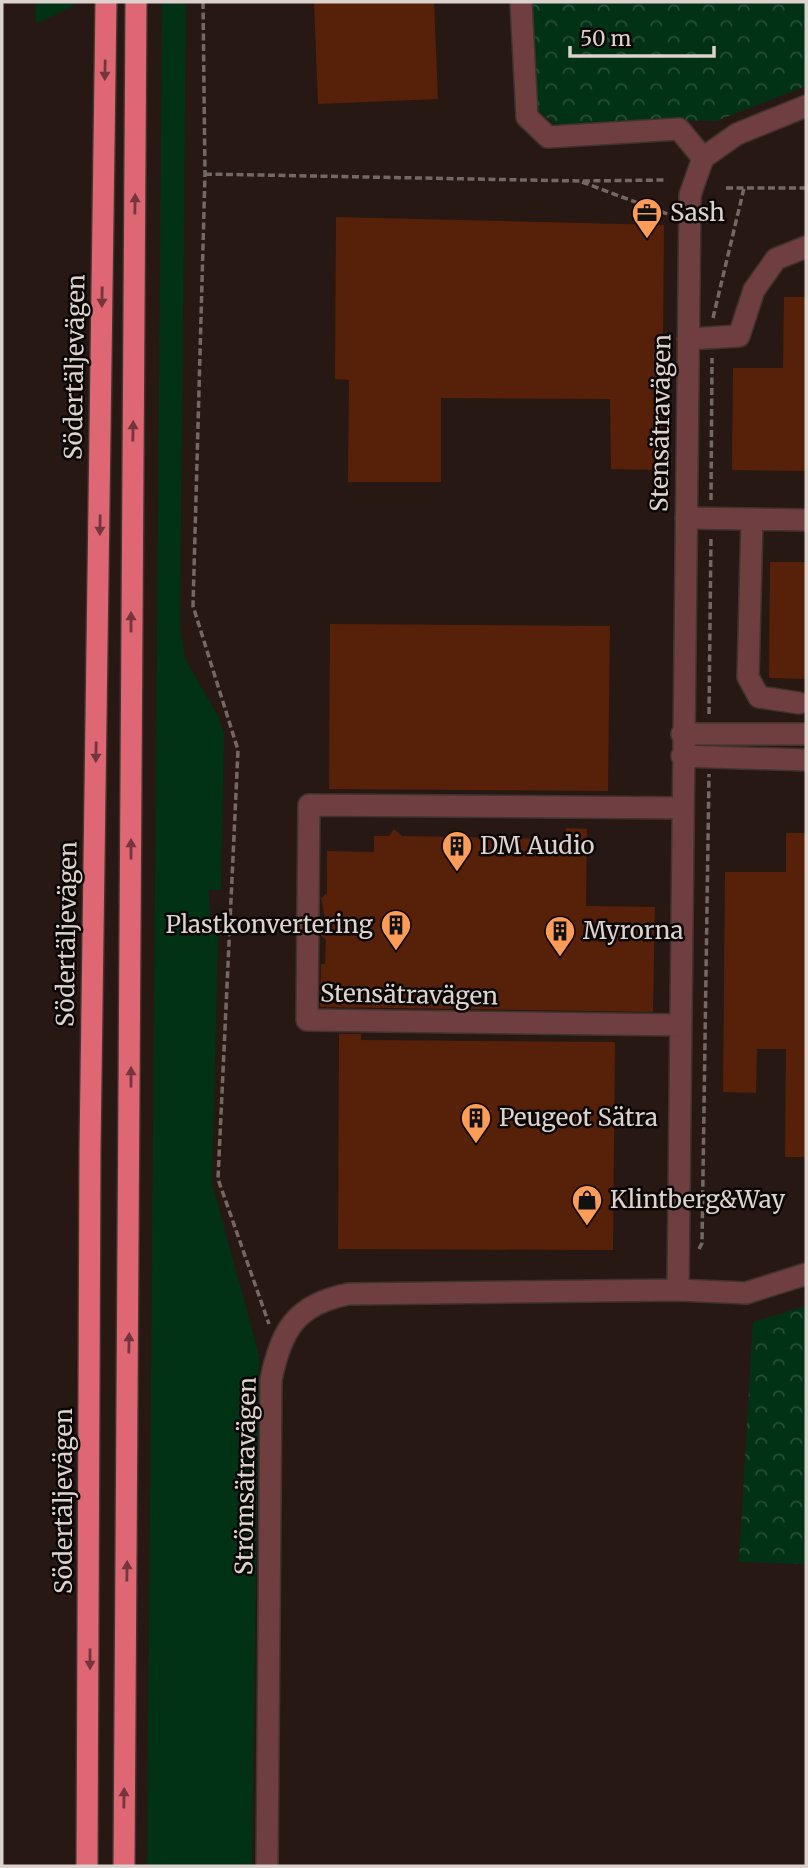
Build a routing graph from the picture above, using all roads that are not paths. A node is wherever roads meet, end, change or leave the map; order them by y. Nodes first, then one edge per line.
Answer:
1 (106, 2) edge
2 (136, 2) edge
3 (521, 2) edge
4 (806, 106) edge
5 (704, 158) junction
6 (806, 247) edge
7 (688, 338) junction
8 (686, 518) junction
9 (752, 519) junction
10 (806, 520) edge
11 (799, 703) dead end
12 (682, 734) junction
13 (806, 734) edge
14 (682, 757) junction
15 (806, 760) edge
16 (682, 807) junction
17 (680, 1025) junction
18 (806, 1274) edge
19 (678, 1290) junction
20 (88, 1866) edge
21 (124, 1866) edge
22 (267, 1866) edge

1 -> 20 highway, Södertäljevägen
21 -> 2 highway
3 - 5 street
4 - 5 street
5 - 7 street, Stensätravägen
6 - 7 street
7 - 8 street, Stensätravägen
8 - 9 street
8 - 12 street, Stensätravägen
9 - 10 street
9 - 11 street
12 - 13 street
12 - 14 street, Stensätravägen
14 - 15 street
14 - 16 street, Stensätravägen
16 - 17 street, Stensätravägen
16 - 17 street, Stensätravägen
17 - 19 street, Stensätravägen
18 - 19 street, Strömsätravägen
19 - 22 street, Strömsätravägen

